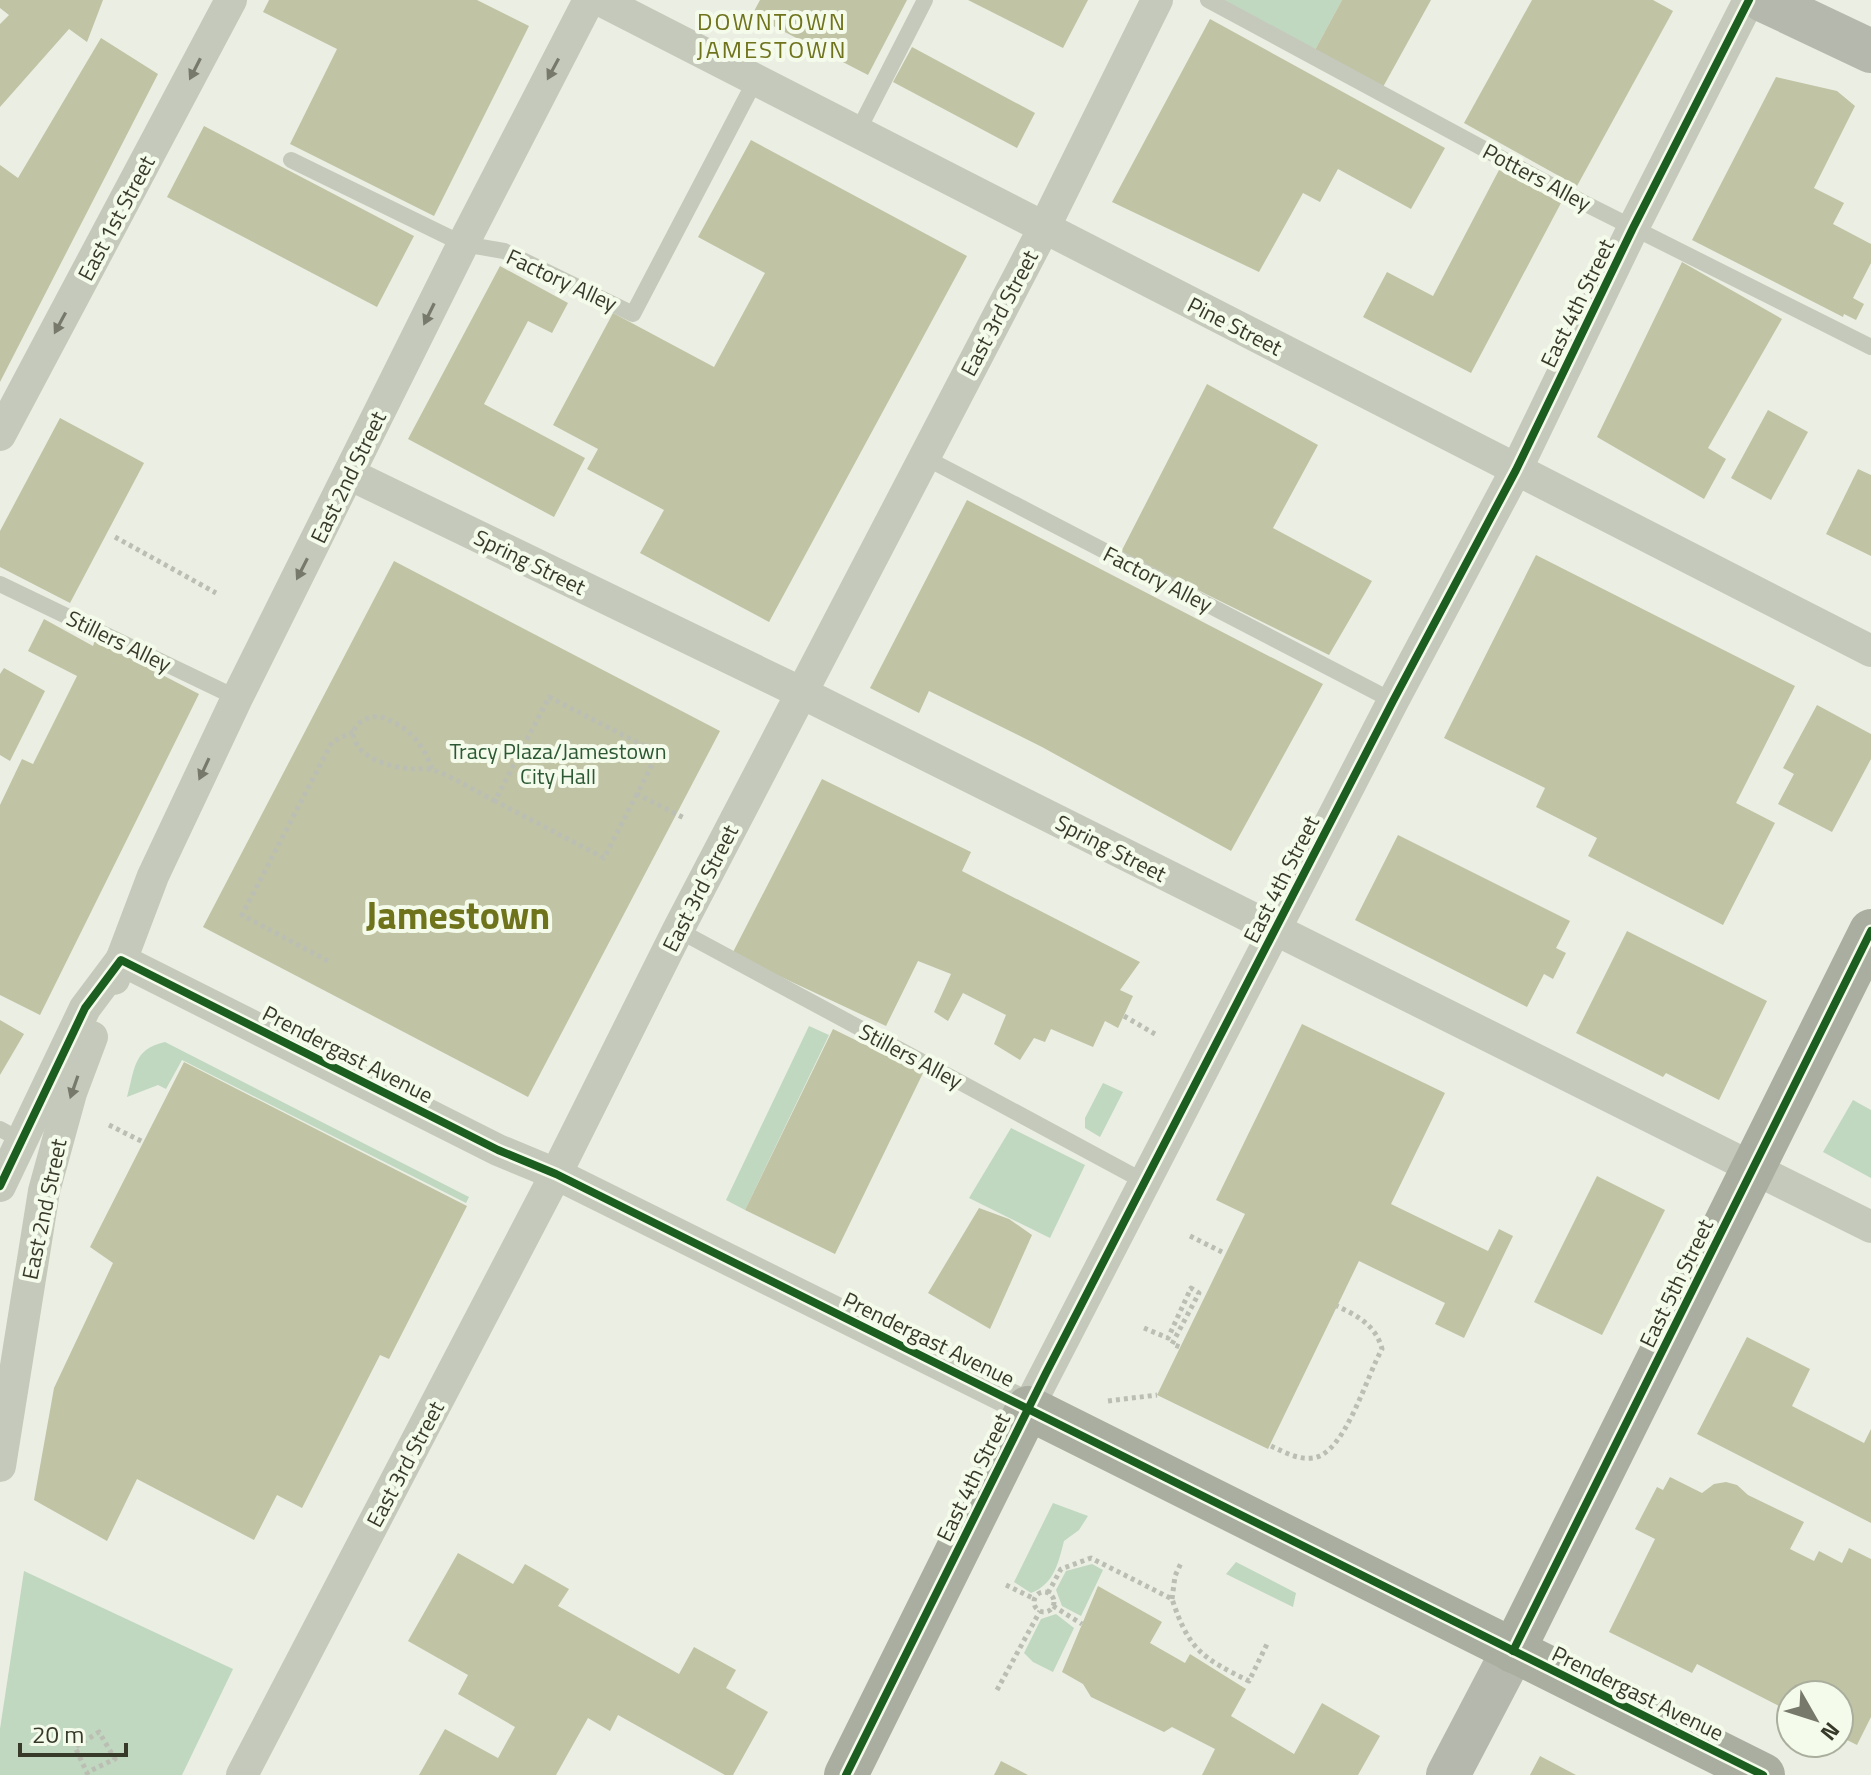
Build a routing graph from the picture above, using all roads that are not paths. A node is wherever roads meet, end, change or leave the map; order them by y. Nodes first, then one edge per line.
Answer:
1 (231, 0) edge
2 (589, 0) edge
3 (600, 0) edge
4 (925, 0) edge
5 (1157, 0) edge
6 (1208, 0) edge
7 (1749, 0) edge
8 (1763, 0) edge
9 (1871, 51) edge
10 (756, 79) junction
11 (858, 131) junction
12 (291, 160) dead end
13 (1044, 228) junction
14 (1633, 228) junction
15 (463, 244) junction
16 (1871, 347) edge
17 (0, 435) edge
18 (924, 457) junction
19 (1516, 470) junction
20 (349, 474) junction
21 (0, 584) edge
22 (1871, 651) edge
23 (802, 693) junction
24 (237, 698) junction
25 (1393, 701) junction
26 (678, 930) junction
27 (1275, 930) junction
28 (1869, 937) edge
29 (121, 960) junction
30 (11, 1135) edge
31 (1753, 1167) junction
32 (556, 1174) junction
33 (1145, 1182) junction
34 (0, 1186) edge
35 (1871, 1227) edge
36 (12, 1304) edge
37 (1028, 1408) junction
38 (0, 1466) edge
39 (1513, 1651) junction
40 (242, 1775) edge
41 (846, 1775) edge
42 (1448, 1775) edge
43 (1763, 1775) edge

1 -> 17 street, East 1st Street
2 -> 15 street, East 2nd Street
3 - 10 street, Pine Street
4 - 11 lane
5 - 13 street, East 3rd Street
6 - 14 lane, Potters Alley
7 - 14 street, East 4th Street
8 - 9 street
10 - 11 street, Pine Street
10 - 15 lane, Factory Alley
11 - 13 street, Pine Street
12 - 15 lane, Factory Alley
13 - 18 street, East 3rd Street
13 - 19 street, Pine Street
14 - 16 lane, Potters Alley
14 - 19 street, East 4th Street
15 -> 20 street, East 2nd Street
18 - 23 street, East 3rd Street
18 - 25 lane, Factory Alley
19 - 22 street, Pine Street
19 - 25 street, East 4th Street
20 - 23 street, Spring Street
20 -> 24 street, East 2nd Street
21 - 24 lane, Stillers Alley
23 - 26 street, East 3rd Street
23 - 27 street, Spring Street
24 -> 29 street, East 2nd Street
25 - 27 street, East 4th Street
26 - 32 street, East 3rd Street
26 - 33 lane, Stillers Alley
27 - 31 street, Spring Street
27 - 33 street, East 4th Street
28 - 31 main road, East 5th Street
29 - 30 street, East 2nd Street
29 - 32 street, Prendergast Avenue
29 -> 36 street, East 2nd Street
30 - 34 street, East 2nd Street
31 - 35 street, Spring Street
31 - 39 main road, East 5th Street
32 - 37 street, Prendergast Avenue
32 - 40 street, East 3rd Street
33 - 37 street, East 4th Street
36 - 38 street, East 2nd Street
37 - 39 main road, Prendergast Avenue
37 - 41 main road, East 4th Street
39 - 42 street, East 5th Street
39 - 43 main road, Prendergast Avenue

